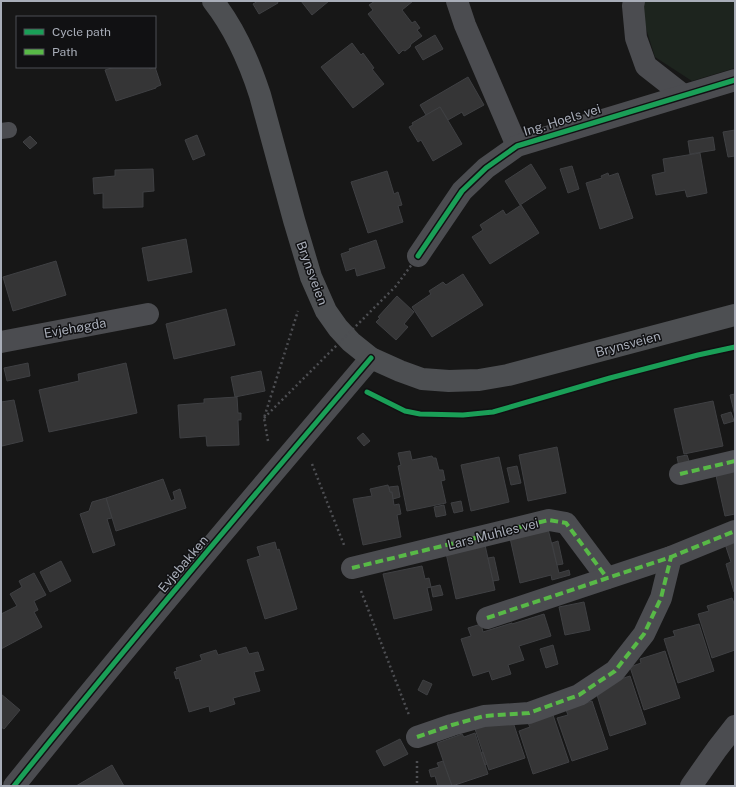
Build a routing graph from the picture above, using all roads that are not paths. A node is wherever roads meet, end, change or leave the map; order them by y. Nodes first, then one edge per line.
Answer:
1 (213, 1) edge
2 (457, 1) edge
3 (634, 1) edge
4 (735, 80) edge
5 (682, 95) junction
6 (517, 146) junction
7 (418, 256) road end
8 (148, 314) dead end
9 (735, 315) edge
10 (1, 342) edge
11 (371, 358) junction
12 (735, 461) edge
13 (680, 474) dead end
14 (735, 531) edge
15 (671, 557) junction
16 (352, 568) road end
17 (607, 578) junction
18 (487, 618) dead end
19 (735, 726) edge
20 (417, 737) road end
21 (14, 786) edge
22 (691, 786) edge

1 - 11 main road, Brynsveien
2 - 6 street
3 - 5 street
4 - 5 street, Ing. Hoels vei
5 - 6 street, Ing. Hoels vei
6 - 7 street, Ing. Hoels vei
8 - 10 street, Evjehøgda
9 - 11 main road, Brynsveien
11 - 21 street, Evjebakken
12 - 13 street
14 - 15 street
15 - 17 street
15 - 20 street
16 - 17 street, Lars Muhles vei
17 - 18 street
19 - 22 street

